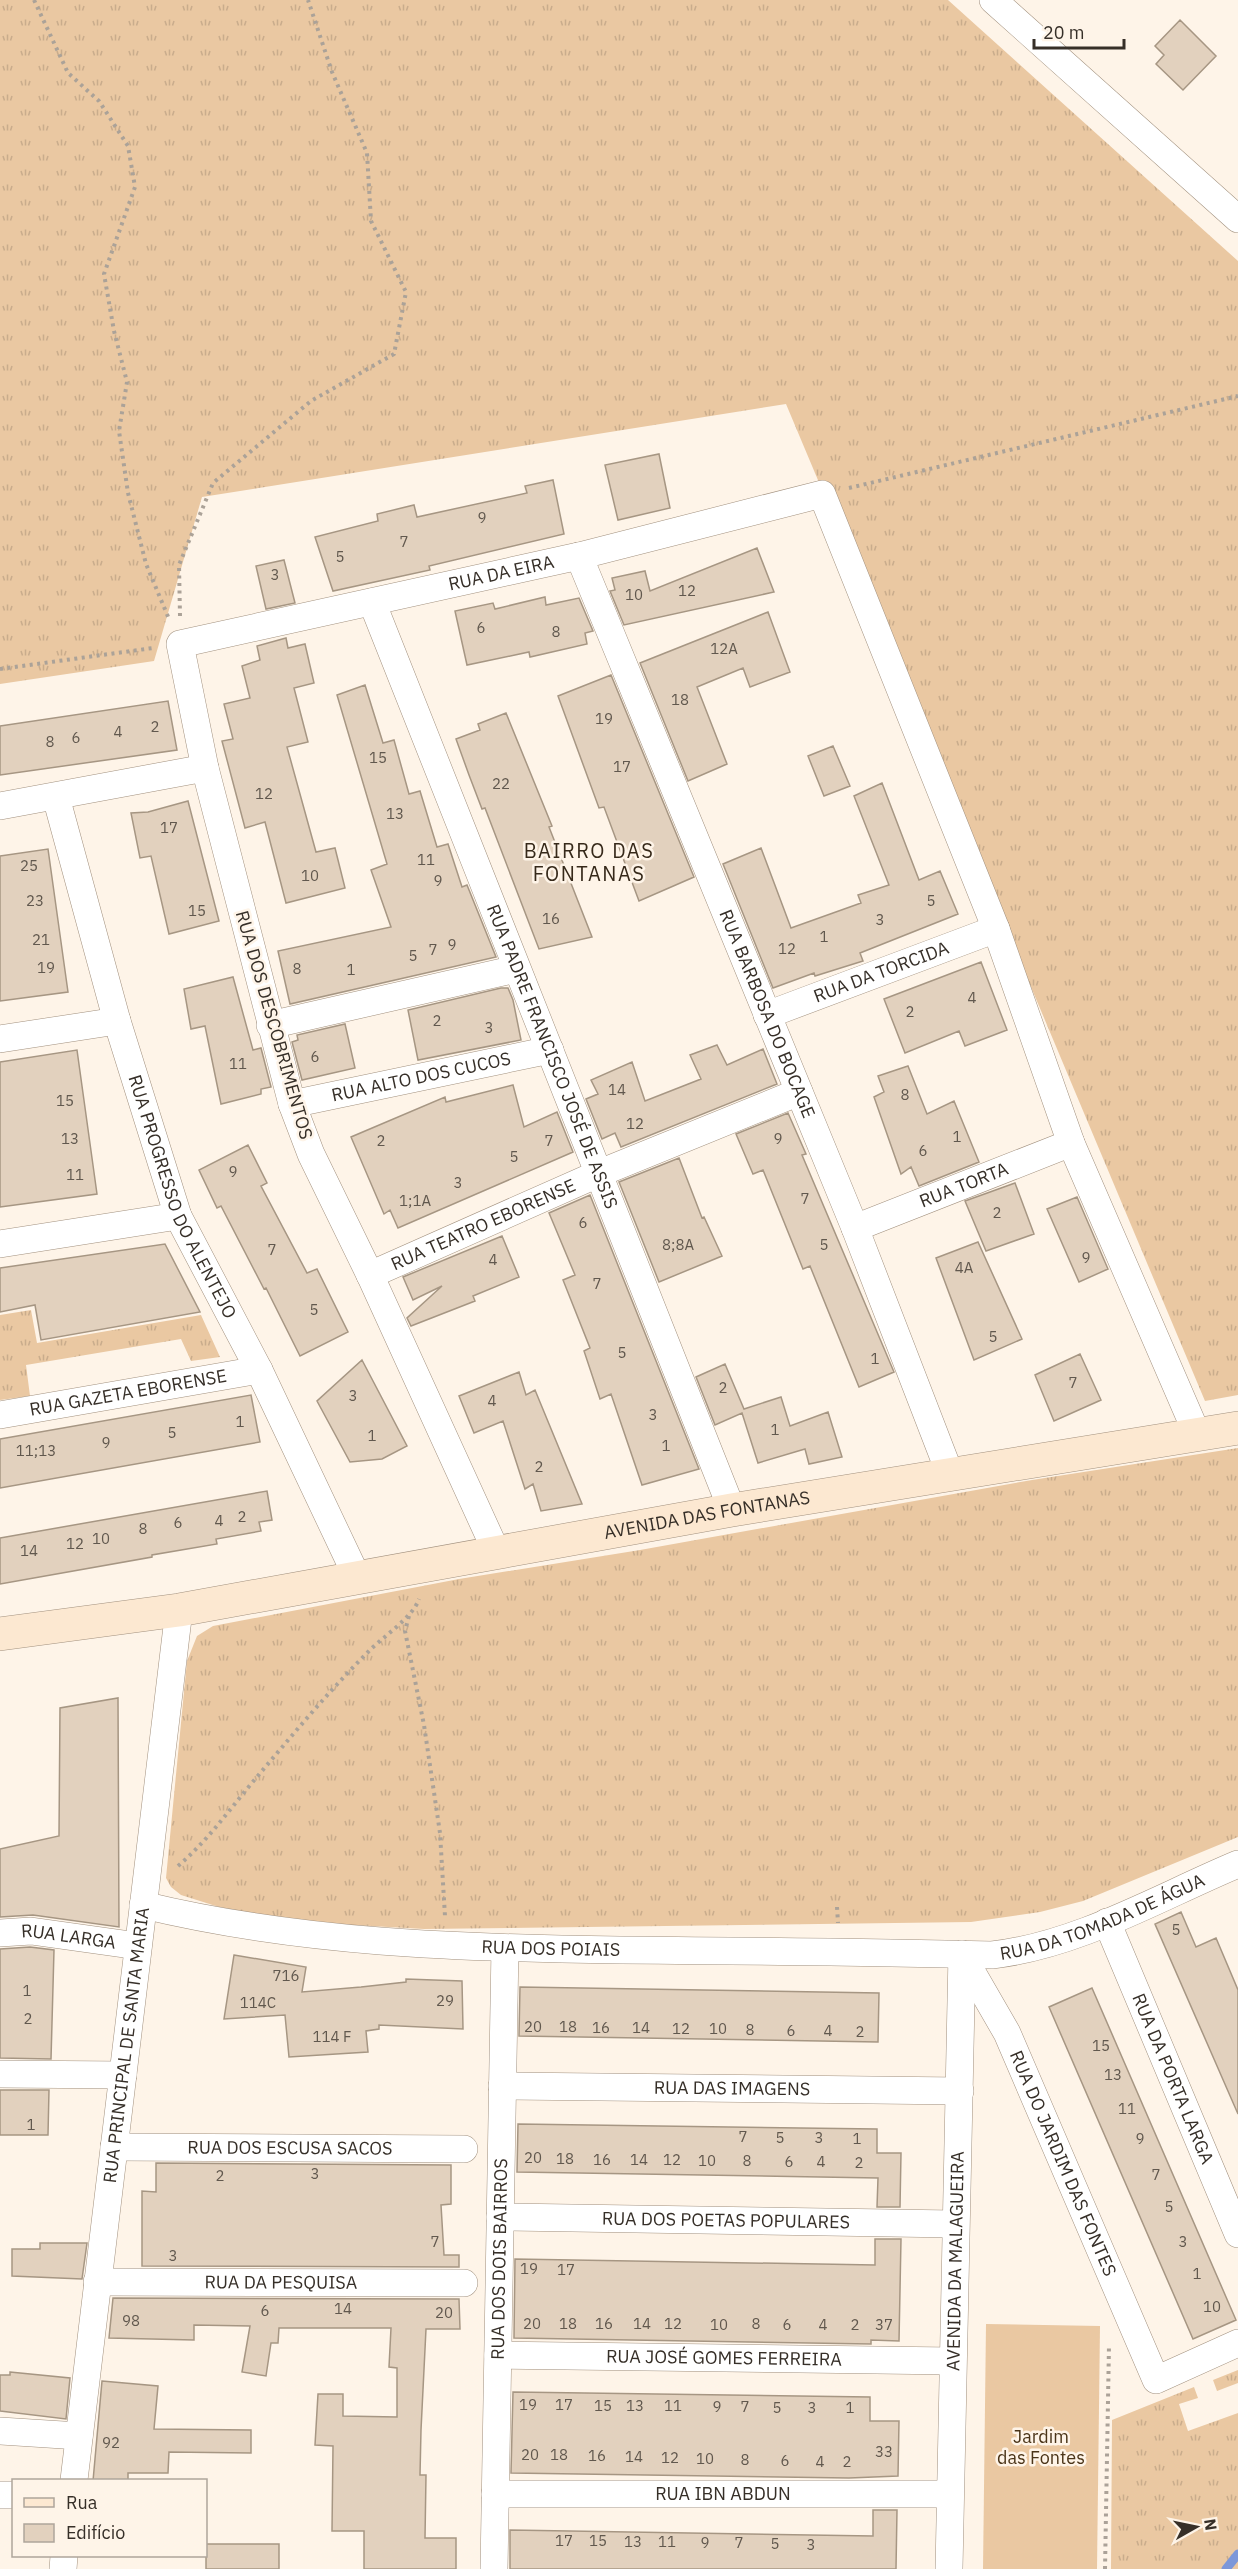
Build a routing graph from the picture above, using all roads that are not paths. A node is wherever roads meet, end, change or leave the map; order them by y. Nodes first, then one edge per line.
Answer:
1 (993, 0) edge
2 (1238, 219) edge
3 (579, 556) junction
4 (372, 602) junction
5 (180, 644) joint
6 (205, 768) junction
7 (56, 797) junction
8 (0, 806) edge
9 (996, 929) junction
10 (516, 969) junction
11 (767, 1015) junction
12 (117, 1022) junction
13 (270, 1026) junction
14 (0, 1039) edge
15 (550, 1050) junction
16 (799, 1092) junction
17 (292, 1104) junction
18 (1071, 1143) junction
19 (600, 1173) junction
20 (178, 1216) junction
21 (855, 1228) junction
22 (0, 1244) edge
23 (370, 1275) junction
24 (259, 1370) junction
25 (0, 1415) edge
26 (1238, 1428) edge
27 (1197, 1434) junction
28 (950, 1474) junction
29 (732, 1510) junction
30 (496, 1551) junction
31 (357, 1577) junction
32 (179, 1610) junction
33 (0, 1634) edge
34 (1236, 1871) edge
35 (144, 1897) junction
36 (1107, 1922) junction
37 (0, 1933) edge
38 (138, 1946) junction
39 (505, 1948) junction
40 (962, 1954) junction
41 (0, 2074) edge
42 (123, 2075) junction
43 (502, 2086) junction
44 (960, 2091) junction
45 (114, 2147) junction
46 (464, 2149) dead end
47 (500, 2217) junction
48 (954, 2224) junction
49 (1238, 2234) edge
50 (97, 2282) junction
51 (464, 2283) dead end
52 (1238, 2343) edge
53 (498, 2355) junction
54 (952, 2361) junction
55 (0, 2431) edge
56 (79, 2436) junction
57 (74, 2479) edge
58 (495, 2494) junction
59 (950, 2494) junction
60 (494, 2569) edge
61 (949, 2569) edge

1 - 2 street
3 - 4 street, RUA DA EIRA
3 - 9 street, RUA DA EIRA
3 - 11 street, RUA BARBOSA DO BOCAGE
4 - 5 street, RUA DA EIRA
4 - 10 street, RUA PADRE FRANCISCO JOSÉ DE ASSIS
5 - 6 street, RUA DOS DESCOBRIMENTOS
6 - 7 street
6 - 13 street, RUA DOS DESCOBRIMENTOS
7 - 8 street
7 - 12 street, RUA PROGRESSO DO ALENTEJO
9 - 11 street, RUA DA TORCIDA
9 - 18 street
10 - 13 street
10 - 15 street, RUA PADRE FRANCISCO JOSÉ DE ASSIS
11 - 16 street, RUA BARBOSA DO BOCAGE
12 - 14 street
12 - 20 street, RUA PROGRESSO DO ALENTEJO
13 - 17 street, RUA DOS DESCOBRIMENTOS
15 - 17 street, RUA ALTO DOS CUCOS
15 - 19 street, RUA PADRE FRANCISCO JOSÉ DE ASSIS
16 - 19 street, RUA TEATRO EBORENSE
16 - 21 street, RUA BARBOSA DO BOCAGE
17 - 23 street, RUA DOS DESCOBRIMENTOS
18 - 21 street, RUA TORTA
18 - 27 street
19 - 23 street, RUA TEATRO EBORENSE
19 - 29 street, RUA PADRE FRANCISCO JOSÉ DE ASSIS
20 - 22 street
20 - 24 street, RUA PROGRESSO DO ALENTEJO
21 - 28 street, RUA BARBOSA DO BOCAGE
23 - 30 street, RUA DOS DESCOBRIMENTOS
24 - 25 street, RUA GAZETA EBORENSE
24 - 31 street, RUA PROGRESSO DO ALENTEJO
26 - 27 street, AVENIDA DAS FONTANAS
27 - 28 street, AVENIDA DAS FONTANAS
28 - 29 street, AVENIDA DAS FONTANAS
29 - 30 street, AVENIDA DAS FONTANAS
30 - 31 street, AVENIDA DAS FONTANAS
31 - 32 street, AVENIDA DAS FONTANAS
32 - 33 street, AVENIDA DAS FONTANAS
32 - 35 street, RUA PRINCIPAL DE SANTA MARIA
34 - 36 street, RUA DA TOMADA DE ÁGUA
35 - 38 street, RUA PRINCIPAL DE SANTA MARIA
35 - 39 street, RUA DOS POIAIS
36 - 40 street, RUA DA TOMADA DE ÁGUA
36 - 49 street, RUA DA PORTA LARGA
37 - 38 street, RUA LARGA
38 - 42 street, RUA PRINCIPAL DE SANTA MARIA
39 - 40 street, RUA DOS POIAIS
39 - 43 street, RUA DOS DOIS BAIRROS
40 - 44 street, AVENIDA DA MALAGUEIRA
40 - 52 street, RUA DO JARDIM DAS FONTES
41 - 42 street
42 - 45 street, RUA PRINCIPAL DE SANTA MARIA
43 - 44 street, RUA DAS IMAGENS
43 - 47 street, RUA DOS DOIS BAIRROS
44 - 48 street, AVENIDA DA MALAGUEIRA
45 - 46 street, RUA DOS ESCUSA SACOS
45 - 50 street, RUA PRINCIPAL DE SANTA MARIA
47 - 48 street, RUA DOS POETAS POPULARES
47 - 53 street, RUA DOS DOIS BAIRROS
48 - 54 street, AVENIDA DA MALAGUEIRA
50 - 51 street, RUA DA PESQUISA
50 - 56 street, RUA PRINCIPAL DE SANTA MARIA
53 - 54 street, RUA JOSÉ GOMES FERREIRA
53 - 58 street, RUA DOS DOIS BAIRROS
54 - 59 street, AVENIDA DA MALAGUEIRA
55 - 56 street
56 - 57 street, RUA PRINCIPAL DE SANTA MARIA
58 - 59 street, RUA IBN ABDUN
58 - 60 street, RUA DOS DOIS BAIRROS
59 - 61 street, AVENIDA DA MALAGUEIRA

